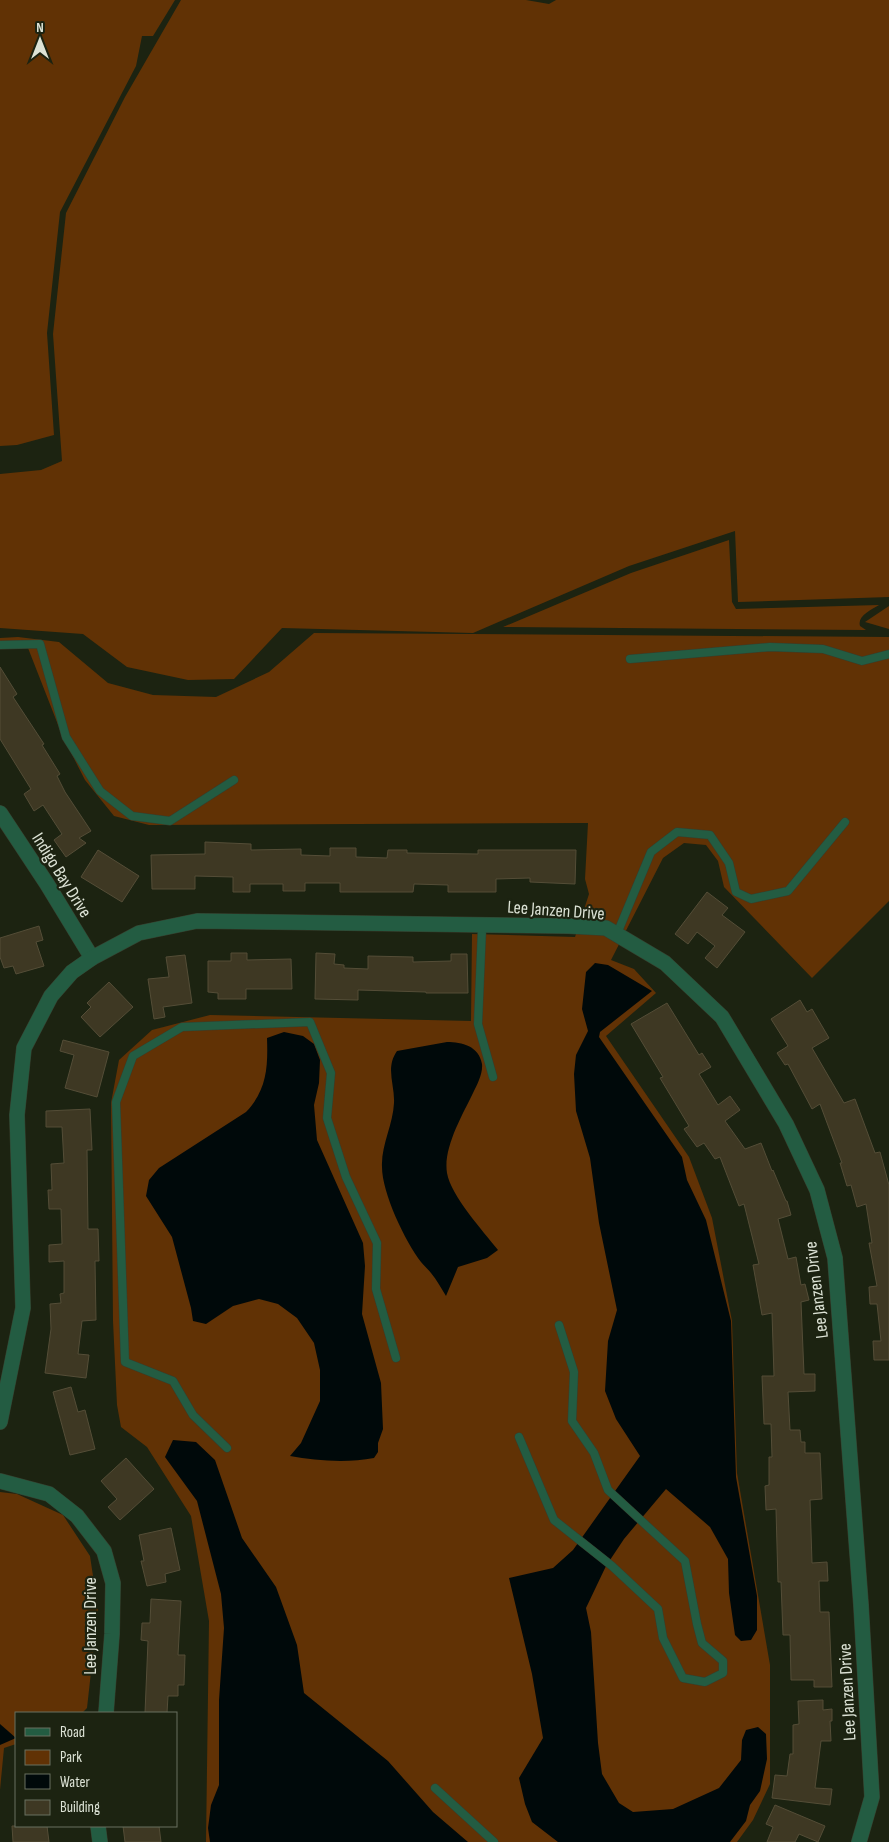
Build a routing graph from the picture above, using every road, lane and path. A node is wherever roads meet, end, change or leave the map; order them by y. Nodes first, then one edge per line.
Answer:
1 (0, 645) edge
2 (889, 654) edge
3 (630, 659) dead end
4 (234, 780) dead end
5 (0, 813) edge
6 (845, 822) dead end
7 (482, 929) dead end
8 (619, 929) dead end
9 (92, 958) junction
10 (493, 1077) dead end
11 (559, 1325) dead end
12 (396, 1358) dead end
13 (0, 1422) edge
14 (520, 1437) dead end
15 (227, 1448) dead end
16 (0, 1481) edge
17 (106, 1712) edge
18 (434, 1788) dead end
19 (98, 1827) edge
20 (100, 1842) edge
21 (494, 1842) edge
22 (859, 1842) edge

1 - 4 lane
2 - 3 lane
5 - 9 street, Indigo Bay Drive
6 - 8 lane
7 - 10 lane
9 - 13 street, Lee Janzen Drive
9 - 22 street, Lee Janzen Drive
11 - 14 lane
12 - 15 lane
16 - 17 street, Lee Janzen Drive
18 - 21 lane
19 - 20 street

